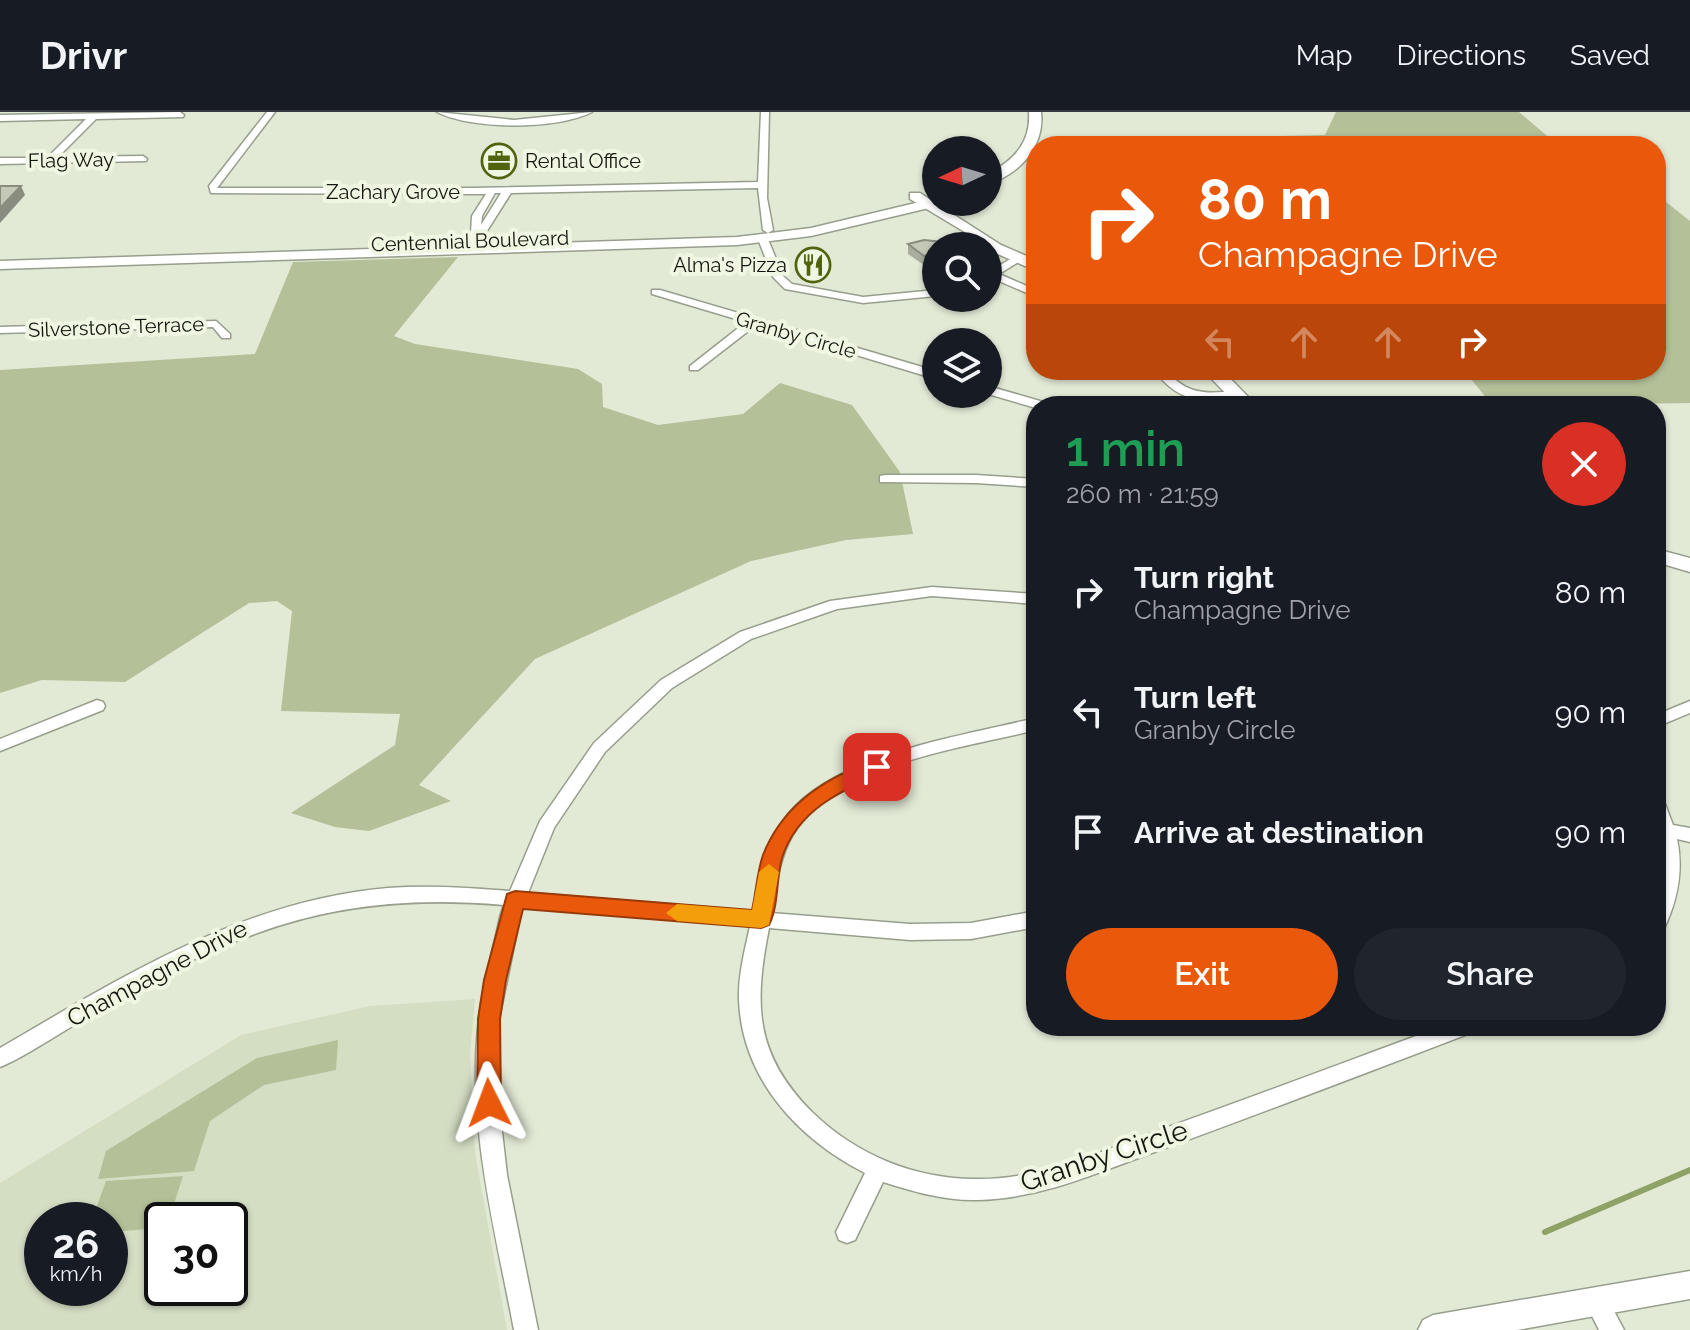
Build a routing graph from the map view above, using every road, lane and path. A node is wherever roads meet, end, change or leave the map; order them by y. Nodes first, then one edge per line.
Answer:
1 (271, 112) edge
2 (441, 112) edge
3 (588, 112) edge
4 (765, 112) edge
5 (1019, 112) edge
6 (1035, 112) edge
7 (180, 115) dead end
8 (93, 117) junction
9 (0, 118) edge
10 (1033, 136) edge
11 (1026, 151) edge
12 (1002, 156) edge
13 (143, 159) dead end
14 (50, 160) junction
15 (0, 161) edge
16 (1002, 171) edge
17 (764, 185) junction
18 (508, 190) junction
19 (492, 191) junction
20 (922, 200) edge
21 (953, 216) edge
22 (766, 234) junction
23 (476, 245) junction
24 (0, 256) edge
25 (1018, 259) junction
26 (1026, 262) edge
27 (0, 265) edge
28 (1002, 268) edge
29 (1002, 280) edge
30 (1026, 290) edge
31 (656, 292) dead end
32 (922, 294) edge
33 (752, 323) junction
34 (0, 330) edge
35 (226, 336) dead end
36 (694, 368) dead end
37 (922, 371) edge
38 (1169, 380) edge
39 (1222, 380) edge
40 (1002, 394) edge
41 (1195, 396) edge
42 (1237, 396) edge
43 (1026, 401) edge
44 (885, 479) dead end
45 (1026, 482) edge
46 (1666, 558) edge
47 (1690, 565) edge
48 (1026, 598) edge
49 (97, 706) dead end
50 (1690, 707) edge
51 (1666, 717) edge
52 (1026, 727) edge
53 (0, 745) edge
54 (1666, 826) edge
55 (1668, 831) junction
56 (1690, 835) edge
57 (1666, 840) edge
58 (1666, 854) edge
59 (1666, 896) edge
60 (515, 900) junction
61 (761, 919) junction
62 (1026, 921) edge
63 (1439, 1036) edge
64 (0, 1058) edge
65 (878, 1170) junction
66 (847, 1232) dead end
67 (1690, 1285) edge
68 (1596, 1300) junction
69 (526, 1330) edge
70 (1433, 1330) edge
71 (1612, 1330) edge

1 - 19 street, Zachary Grove
2 - 3 street
4 - 17 street
5 - 12 main road
6 - 10 main road
7 - 8 street
8 - 9 street
8 - 14 street
11 - 16 main road
13 - 14 street, Flag Way
14 - 15 street, Flag Way
17 - 18 street, Zachary Grove
17 - 22 street
18 - 19 street, Zachary Grove
18 - 23 street
19 - 23 street
20 - 22 main road, Centennial Boulevard
21 - 25 main road
22 - 23 main road, Centennial Boulevard
22 - 32 street
23 - 24 main road, Centennial Boulevard
23 - 27 main road, Centennial Boulevard
25 - 26 main road
25 - 28 street
29 - 30 street
31 - 33 street, Granby Circle
33 - 36 street
33 - 37 street, Granby Circle
34 - 35 street, Silverstone Terrace
38 - 41 street
39 - 42 main road
40 - 43 street
44 - 45 street
46 - 47 main road
48 - 60 street
49 - 53 street
50 - 51 street
52 - 61 street, Granby Circle
54 - 55 street
55 - 56 street
55 - 57 street
58 - 59 street
60 - 61 street, Champagne Drive
60 - 64 street, Champagne Drive
60 - 69 street
61 - 62 street, Champagne Drive
61 - 65 street, Granby Circle
63 - 65 street, Granby Circle
65 - 66 street
67 - 68 street
68 - 70 street
68 - 71 street

